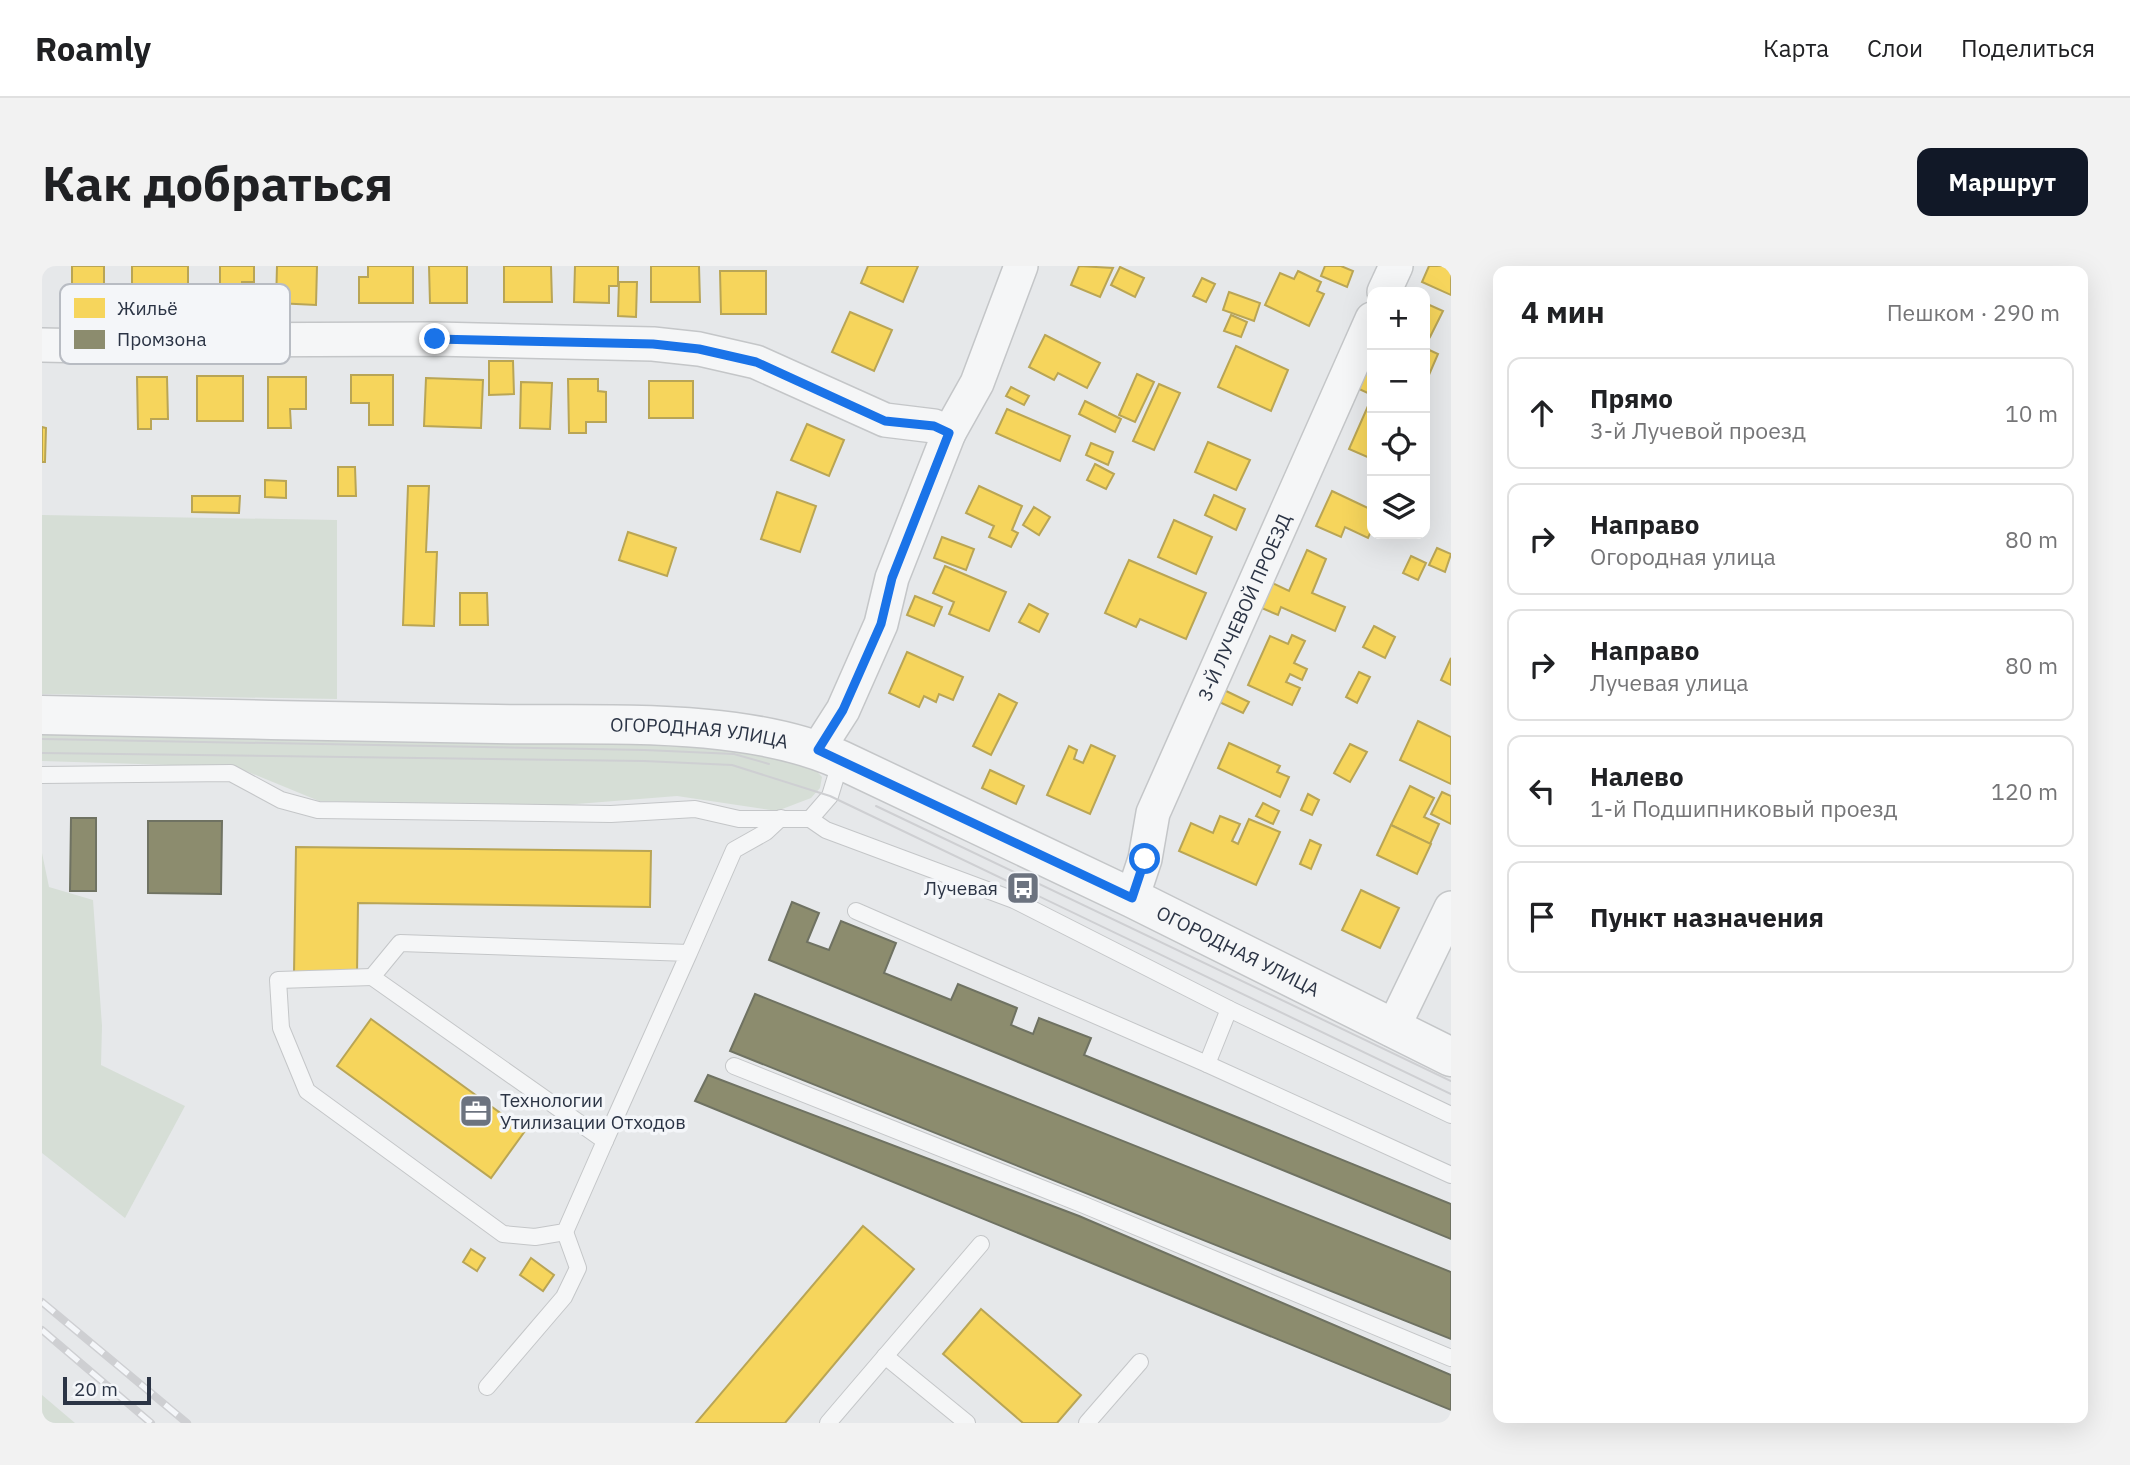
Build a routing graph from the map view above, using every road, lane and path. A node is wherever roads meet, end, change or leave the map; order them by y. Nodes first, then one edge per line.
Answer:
1 (1021, 266) edge
2 (1396, 266) edge
3 (1386, 287) edge
4 (1367, 330) edge
5 (290, 340) edge
6 (42, 345) edge
7 (60, 345) edge
8 (949, 433) junction
9 (42, 715) edge
10 (830, 755) junction
11 (42, 775) edge
12 (780, 818) junction
13 (810, 819) junction
14 (1132, 898) junction
15 (1451, 908) edge
16 (856, 911) dead end
17 (689, 953) junction
18 (372, 977) junction
19 (1229, 1009) junction
20 (1392, 1030) junction
21 (1451, 1057) edge
22 (1207, 1064) junction
23 (734, 1066) dead end
24 (1451, 1115) edge
25 (605, 1141) junction
26 (1451, 1175) edge
27 (565, 1232) junction
28 (981, 1244) dead end
29 (885, 1356) junction
30 (1451, 1358) edge
31 (1140, 1362) dead end
32 (487, 1387) dead end
33 (828, 1423) edge
34 (967, 1423) edge
35 (1087, 1423) edge

1 - 8 street
2 - 3 street
4 - 14 street, 3-Й ЛУЧЕВОЙ ПРОЕЗД
5 - 8 street
6 - 7 street
8 - 10 street
9 - 10 street, ОГОРОДНАЯ УЛИЦА
10 - 13 lane
10 - 14 street, ОГОРОДНАЯ УЛИЦА
11 - 12 lane
12 - 13 lane
12 - 17 lane
13 - 19 lane
14 - 20 street, ОГОРОДНАЯ УЛИЦА
15 - 20 street
16 - 22 lane
17 - 18 lane
17 - 25 lane
18 - 25 lane
18 - 27 lane
19 - 22 lane
19 - 24 lane
20 - 21 street, ОГОРОДНАЯ УЛИЦА
22 - 26 lane
23 - 30 lane
25 - 27 lane
27 - 32 lane
28 - 29 lane
29 - 33 lane
29 - 34 lane
31 - 35 lane

